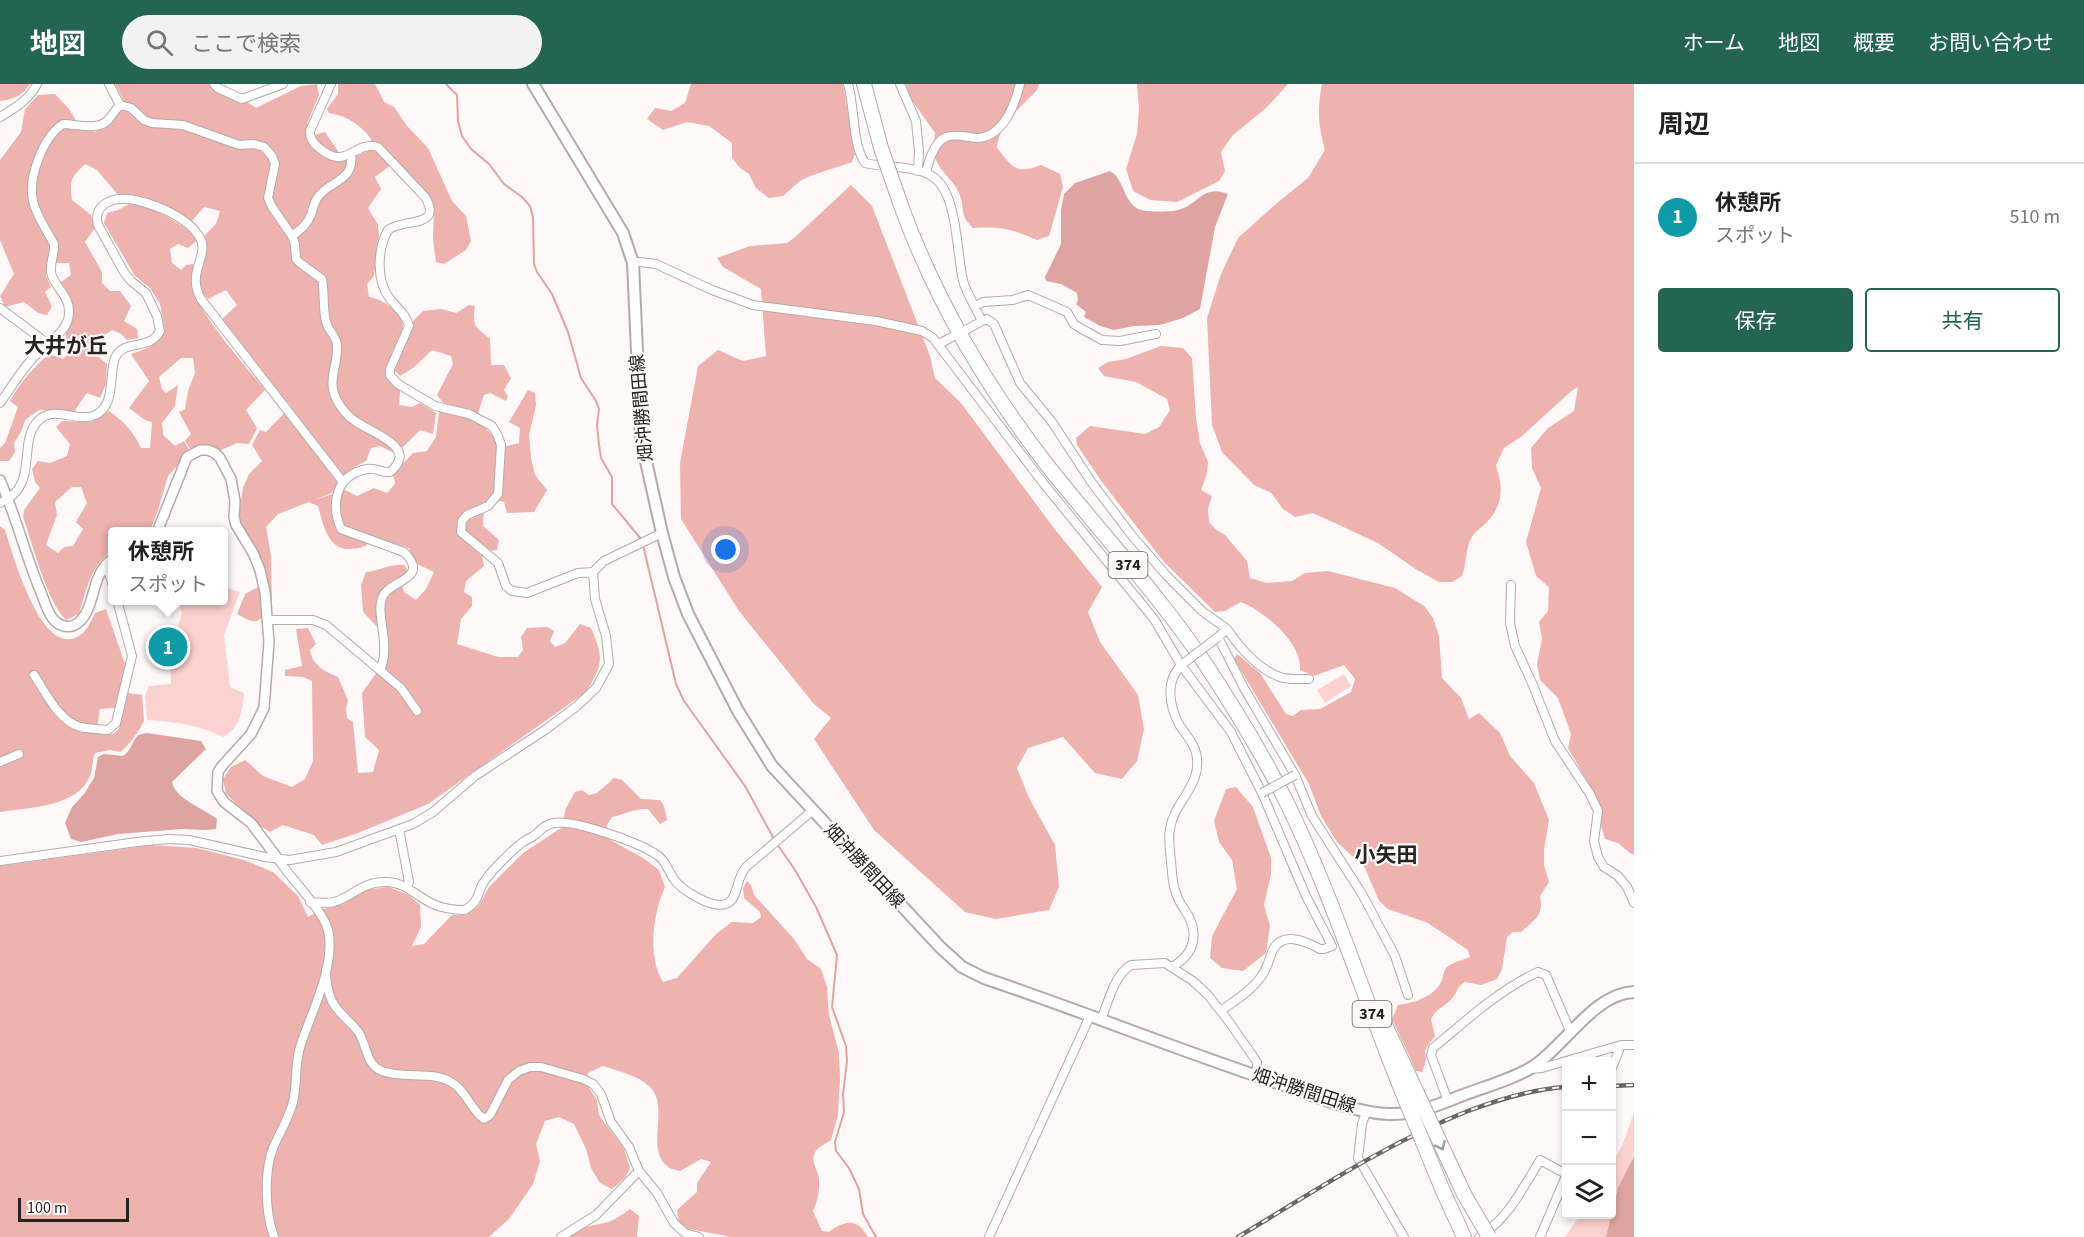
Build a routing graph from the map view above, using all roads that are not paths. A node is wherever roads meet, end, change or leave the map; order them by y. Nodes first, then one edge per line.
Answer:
1 (37, 84) edge
2 (109, 84) edge
3 (214, 84) edge
4 (283, 84) edge
5 (332, 84) edge
6 (533, 84) edge
7 (848, 84) edge
8 (864, 84) edge
9 (900, 84) edge
10 (1020, 84) edge
11 (120, 105) junction
12 (0, 117) edge
13 (351, 154) junction
14 (922, 172) junction
15 (292, 236) junction
16 (633, 263) junction
17 (975, 306) junction
18 (0, 308) edge
19 (982, 321) junction
20 (964, 331) dead end
21 (1156, 334) dead end
22 (952, 337) dead end
23 (48, 344) junction
24 (939, 344) junction
25 (0, 403) edge
26 (0, 480) edge
27 (343, 482) junction
28 (4, 501) edge
29 (159, 527) edge
30 (662, 533) junction
31 (108, 562) edge
32 (593, 572) junction
33 (1510, 585) dead end
34 (118, 605) edge
35 (268, 620) junction
36 (1227, 629) junction
37 (1218, 637) junction
38 (1182, 664) junction
39 (380, 670) junction
40 (33, 675) dead end
41 (1309, 680) dead end
42 (417, 711) dead end
43 (19, 753) dead end
44 (0, 762) edge
45 (1295, 775) junction
46 (1262, 793) junction
47 (812, 811) junction
48 (399, 829) junction
49 (278, 860) junction
50 (0, 861) edge
51 (407, 887) junction
52 (310, 902) junction
53 (1634, 903) edge
54 (1172, 967) junction
55 (326, 970) junction
56 (1634, 992) edge
57 (1408, 995) dead end
58 (1221, 1011) junction
59 (1090, 1016) junction
60 (1101, 1020) junction
61 (1571, 1033) junction
62 (1621, 1045) junction
63 (1634, 1046) edge
64 (1616, 1057) edge
65 (1528, 1069) junction
66 (1257, 1076) junction
67 (1411, 1097) junction
68 (1448, 1101) junction
69 (1366, 1112) junction
70 (639, 1172) junction
71 (1562, 1173) edge
72 (1562, 1185) edge
73 (1443, 1191) junction
74 (274, 1237) edge
75 (561, 1237) edge
76 (699, 1237) edge
77 (988, 1237) edge
78 (1404, 1237) edge
79 (1455, 1237) edge
80 (1464, 1237) edge
81 (1483, 1237) edge
82 (1540, 1237) edge

1 - 12 street
2 - 11 street
3 - 4 street
5 - 13 street
6 - 16 main road, 畑沖勝間田線
7 - 14 street
8 - 67 highway, 374, bridge
9 - 14 street
10 - 14 street
11 - 15 street
11 - 23 street
13 - 15 street
13 - 32 street
14 - 17 street
15 - 27 street
16 - 24 street
16 - 30 main road, 畑沖勝間田線
17 - 19 street
17 - 21 street
18 - 23 street
19 - 20 street
19 - 36 street
22 - 24 street
23 - 25 street
24 - 38 street
26 - 28 street
27 - 28 street
27 - 39 street
28 - 31 street
29 - 35 street
30 - 32 street
30 - 47 main road, 畑沖勝間田線
32 - 48 street
33 - 53 street
34 - 40 street
35 - 39 street
35 - 49 street
36 - 37 street
36 - 41 street
37 - 38 street, bridge
37 - 45 street
38 - 46 street
38 - 54 street
39 - 42 street
43 - 44 street
45 - 46 street, bridge
45 - 57 street
46 - 58 street
47 - 51 street
47 - 59 main road, 畑沖勝間田線
48 - 49 street
48 - 51 street
49 - 50 street
49 - 52 street
51 - 52 street
52 - 55 street
54 - 58 street
54 - 60 street
55 - 70 street
55 - 74 street
56 - 61 main road, 畑沖勝間田線
58 - 66 street
59 - 60 main road, 畑沖勝間田線
59 - 77 street
60 - 66 main road, 畑沖勝間田線
61 - 65 main road, 畑沖勝間田線
61 - 68 street
62 - 63 street
62 - 64 street
62 - 65 street
65 - 68 main road, 畑沖勝間田線
66 - 69 main road, 畑沖勝間田線
67 - 73 highway, bridge
67 -> 81 highway, bridge
68 - 69 main road, 畑沖勝間田線
69 - 78 street
70 - 75 street
70 - 76 street
71 - 81 street
72 - 82 street
73 - 79 highway
73 - 80 highway

